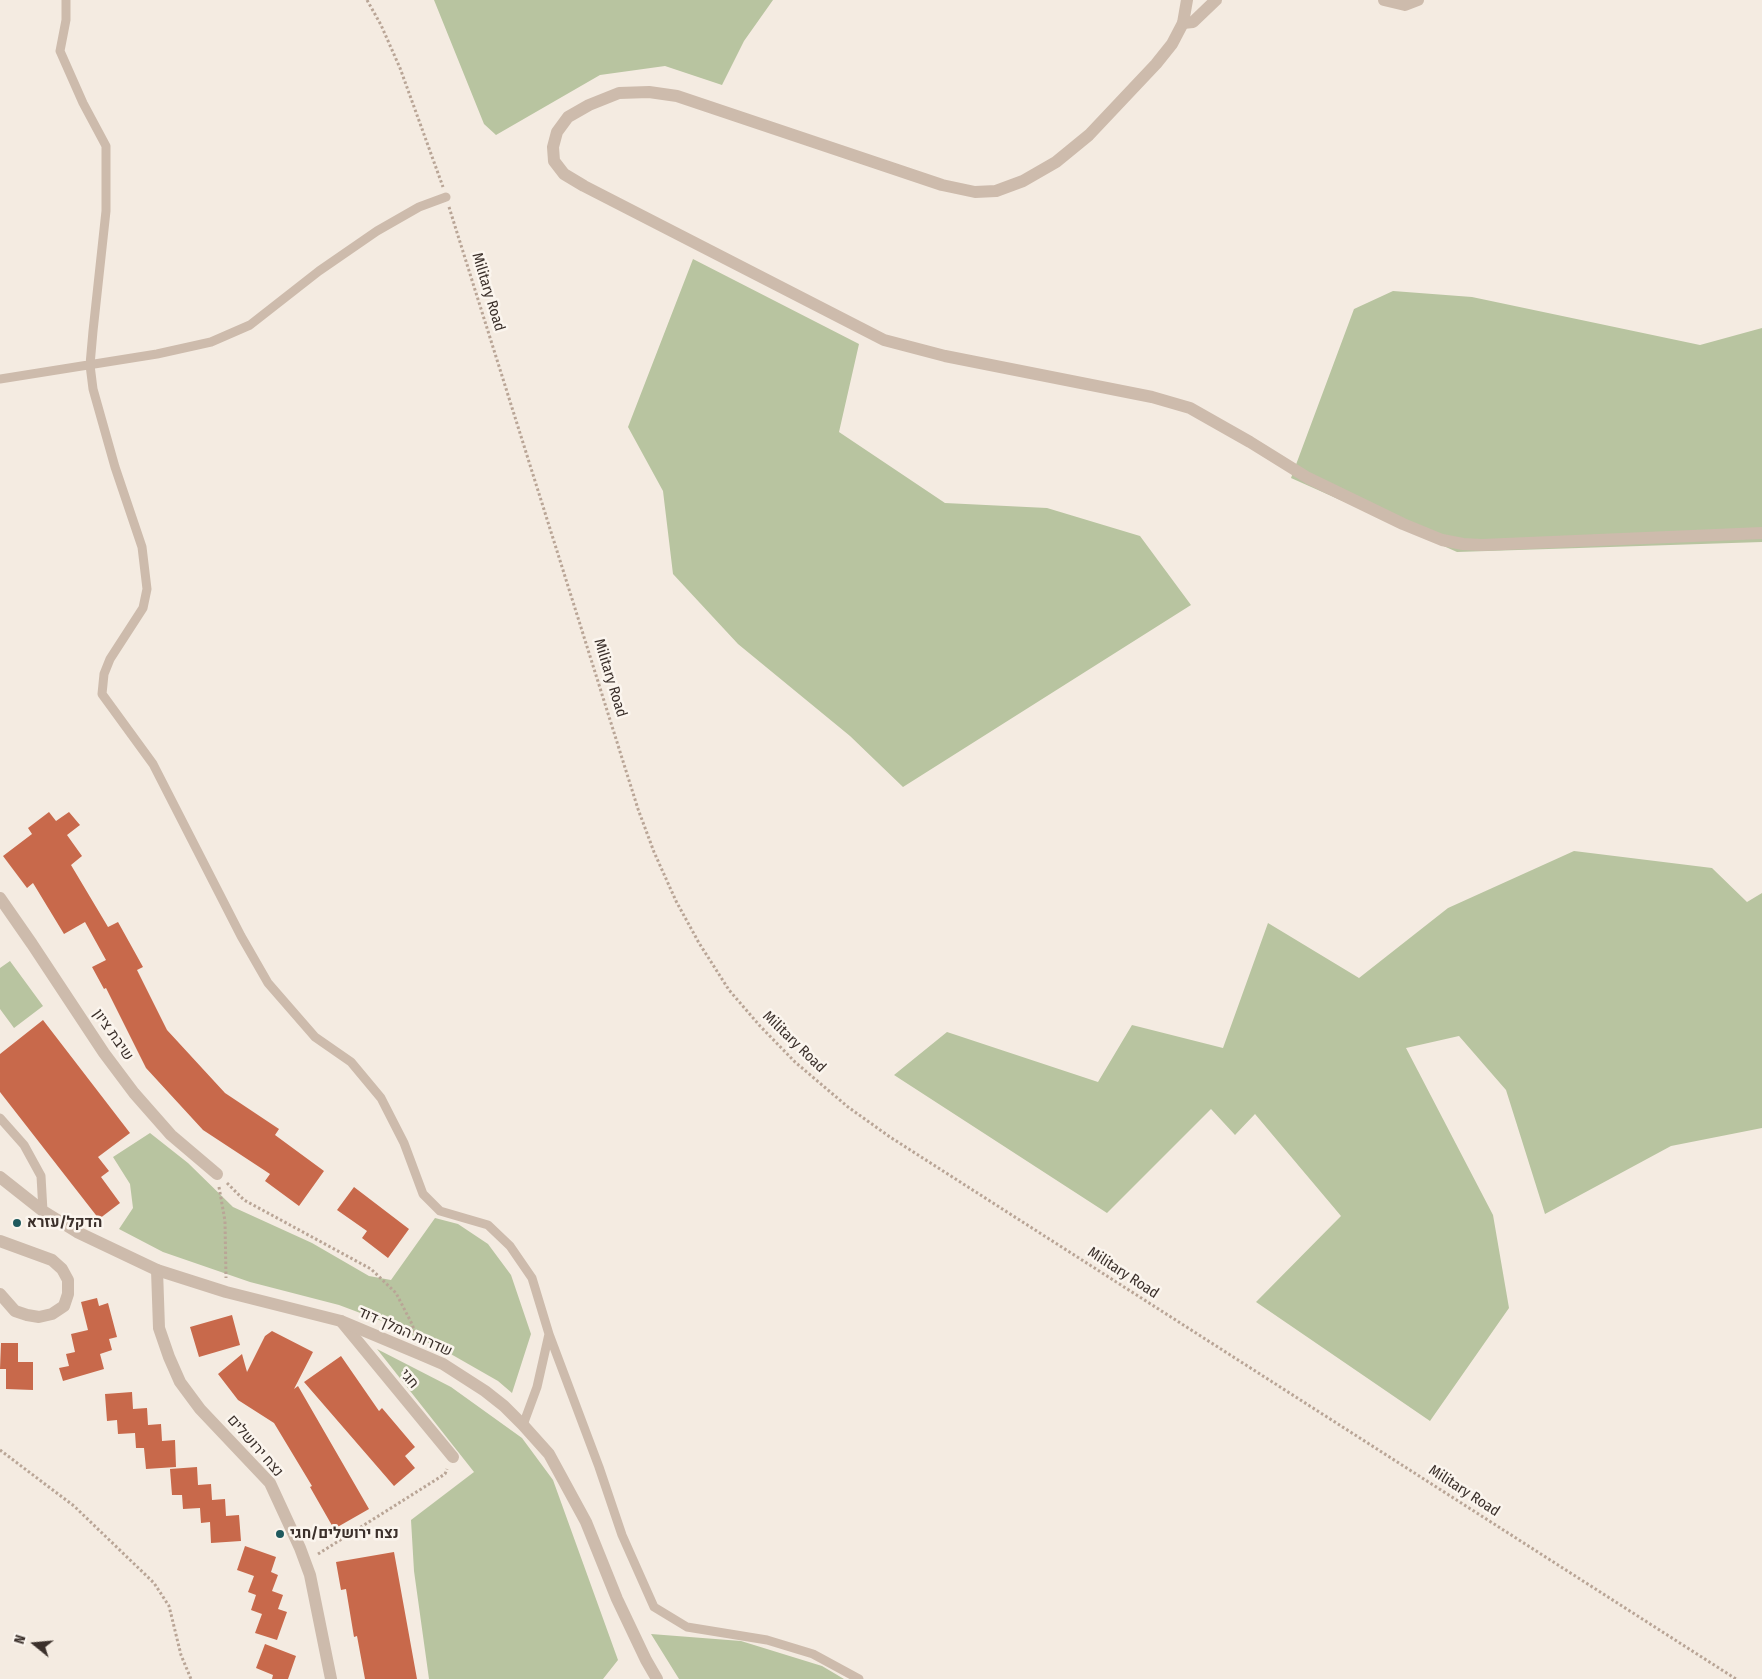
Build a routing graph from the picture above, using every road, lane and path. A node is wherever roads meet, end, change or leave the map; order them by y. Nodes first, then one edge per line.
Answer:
1 (66, 0) edge
2 (367, 0) edge
3 (1187, 0) edge
4 (1216, 0) edge
5 (1384, 0) edge
6 (1418, 0) edge
7 (1183, 22) junction
8 (446, 197) junction
9 (90, 365) junction
10 (0, 379) edge
11 (1762, 533) edge
12 (0, 898) edge
13 (0, 1118) edge
14 (217, 1174) junction
15 (0, 1177) edge
16 (43, 1212) junction
17 (0, 1241) edge
18 (157, 1270) junction
19 (226, 1292) junction
20 (0, 1294) edge
21 (341, 1321) junction
22 (549, 1334) junction
23 (422, 1354) junction
24 (523, 1425) junction
25 (0, 1450) edge
26 (453, 1457) joint
27 (305, 1562) junction
28 (191, 1679) edge
29 (331, 1679) edge
30 (657, 1679) edge
31 (859, 1679) edge
32 (1736, 1679) edge

1 - 9 lane
2 - 8 path, Military Road
3 - 7 street
4 - 7 street
5 - 6 street
7 - 11 street
8 - 9 lane
8 - 32 path, Military Road
9 - 10 lane
9 - 22 lane
12 - 14 street, שיבת ציון
13 - 16 lane
14 - 19 path
14 - 23 path
15 - 16 street, שדרות המלך דוד
16 - 18 street, שדרות המלך דוד
17 - 20 street
18 - 19 street, שדרות המלך דוד
18 - 27 street, נצח ירושלים
19 - 21 street, שדרות המלך דוד
21 - 23 street, שדרות המלך דוד
21 - 26 street, חגי
22 - 24 lane
22 - 31 lane
23 - 24 street, שדרות המלך דוד
24 - 30 street, שדרות המלך דוד
25 - 28 path
26 - 27 path
27 - 29 street, נצח ירושלים

